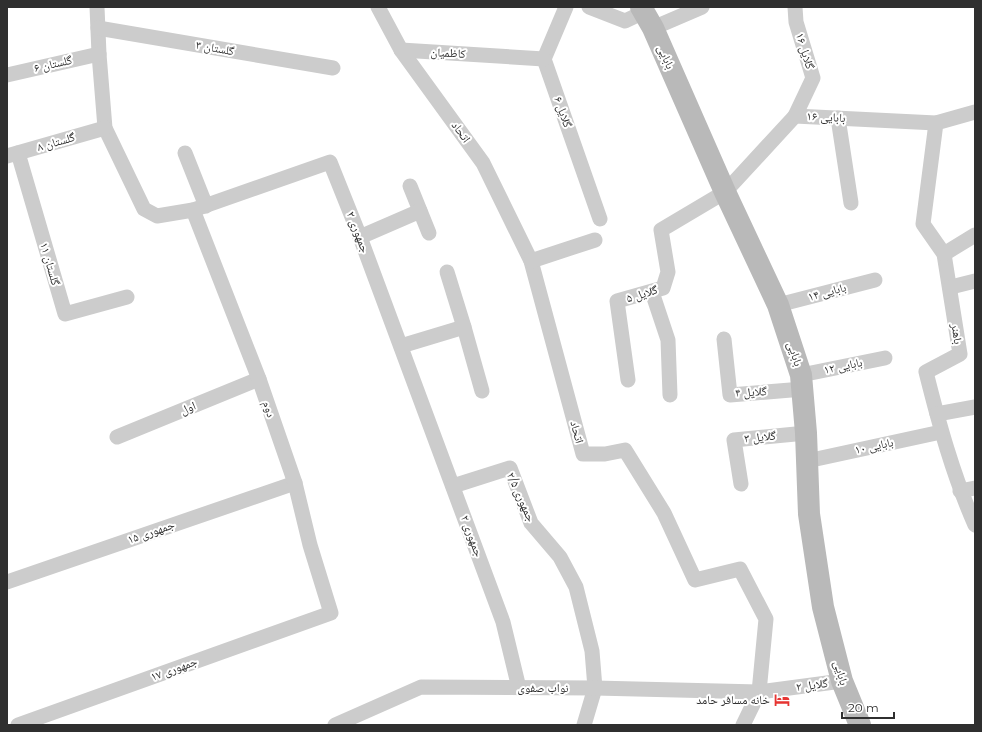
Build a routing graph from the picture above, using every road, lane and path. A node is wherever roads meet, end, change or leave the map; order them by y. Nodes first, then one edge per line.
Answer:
1 (97, 7) edge
2 (378, 7) edge
3 (566, 7) edge
4 (589, 7) edge
5 (702, 7) edge
6 (796, 7) edge
7 (646, 16) edge
8 (98, 28) junction
9 (401, 50) junction
10 (99, 54) junction
11 (544, 59) junction
12 (333, 68) dead end
13 (7, 74) edge
14 (975, 112) edge
15 (795, 116) junction
16 (838, 118) junction
17 (936, 123) junction
18 (105, 128) junction
19 (185, 153) dead end
20 (13, 154) edge
21 (410, 186) dead end
22 (725, 192) junction
23 (851, 203) dead end
24 (200, 208) junction
25 (420, 211) junction
26 (600, 219) dead end
27 (429, 233) dead end
28 (975, 235) edge
29 (360, 237) junction
30 (595, 240) dead end
31 (944, 254) junction
32 (531, 261) junction
33 (447, 272) dead end
34 (875, 280) dead end
35 (975, 281) edge
36 (951, 287) junction
37 (652, 292) junction
38 (127, 297) dead end
39 (778, 305) junction
40 (464, 327) junction
41 (724, 339) dead end
42 (401, 346) junction
43 (885, 358) dead end
44 (259, 378) junction
45 (628, 380) dead end
46 (802, 382) junction
47 (482, 391) dead end
48 (670, 395) dead end
49 (975, 407) edge
50 (937, 414) junction
51 (941, 432) junction
52 (806, 433) junction
53 (117, 437) dead end
54 (807, 461) junction
55 (295, 483) junction
56 (741, 484) dead end
57 (454, 486) junction
58 (975, 488) edge
59 (960, 491) junction
60 (975, 524) edge
61 (7, 581) edge
62 (331, 613) joint
63 (842, 682) junction
64 (520, 688) junction
65 (595, 688) junction
66 (759, 692) junction
67 (18, 725) edge
68 (335, 725) edge
69 (584, 725) edge
70 (743, 725) edge
71 (860, 725) edge

1 - 8 street, جمهوری ۲
2 - 9 street
3 - 11 street
4 - 7 street
5 - 7 street
6 - 15 street, گلایل ۱۶
7 - 22 main road, بابایی
8 - 10 street, جمهوری ۲
8 - 12 street, گلستان ۳
9 - 11 street, کاظمیان
9 - 32 street, اتحاد
10 - 13 street, گلستان ۶
10 - 18 street, جمهوری ۲
11 - 26 street, گلایل ۶
14 - 17 street, بابایی ۱۶
15 - 16 street, بابایی ۱۶
15 - 22 street, بابایی ۱۶
16 - 17 street, بابایی ۱۶
16 - 23 street
17 - 31 street, باهنر
18 - 20 street, گلستان ۸
18 - 24 street, جمهوری ۲
19 - 24 street, دوم
20 - 38 street, گلستان ۱۱
21 - 25 street
22 - 37 street, گلایل ۵
22 - 39 main road, بابایی
24 - 29 street, جمهوری ۲
24 - 44 street, دوم
25 - 27 street
25 - 29 street
28 - 31 street
29 - 42 street, جمهوری ۲
30 - 32 street
31 - 36 street, باهنر
32 - 66 street, اتحاد
33 - 40 street
34 - 39 street, بابایی ۱۴
35 - 36 street
36 - 50 street, باهنر
37 - 45 street, گلایل ۵
37 - 48 street
39 - 46 main road, بابایی
40 - 42 street
40 - 47 street
41 - 46 street, گلایل ۴
42 - 57 street, جمهوری ۲
43 - 46 street, بابایی ۱۲
44 - 53 street, اول
44 - 55 street, دوم
46 - 52 main road, بابایی
49 - 50 street
50 - 51 street, باهنر
51 - 54 street, بابایی ۱۰
51 - 59 street, باهنر
52 - 54 main road, بابایی
52 - 56 street, گلایل ۳
54 - 63 main road, بابایی
55 - 61 street, جمهوری ۱۵
55 - 62 street, دوم
57 - 64 street, جمهوری ۲
57 - 65 street, جمهوری ۲/۵
58 - 59 street
59 - 60 street, باهنر
62 - 67 street, جمهوری ۱۷
63 - 66 street, گلایل ۲
63 - 71 main road, بابایی
64 - 65 street, نواب صفوی
64 - 68 street, نواب صفوی
65 - 66 street, نواب صفوی
65 - 69 street
66 - 70 street, اتحاد

